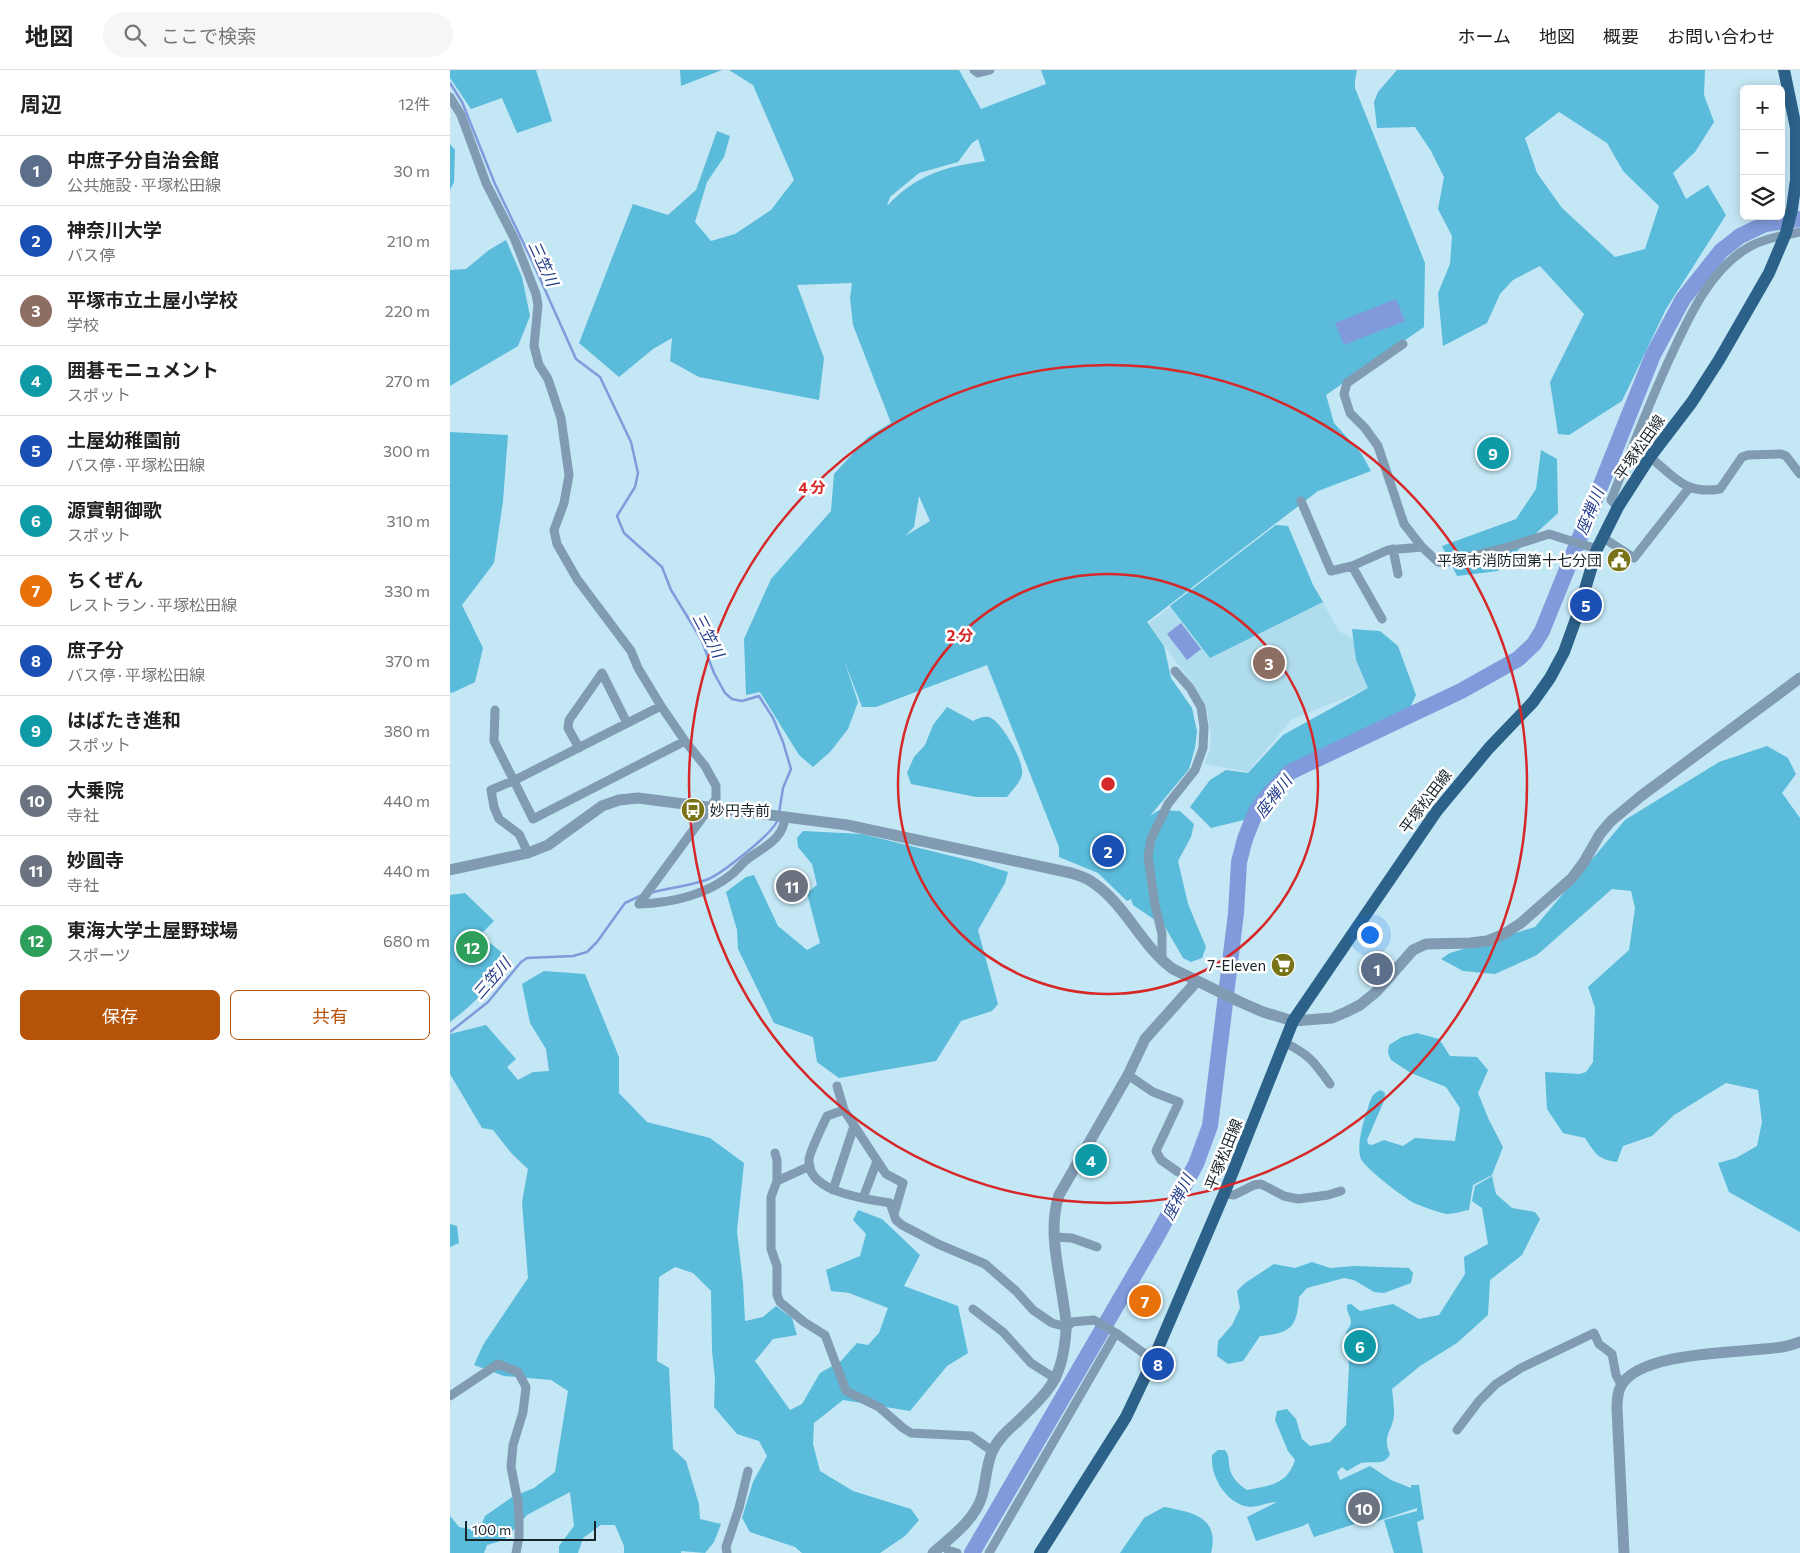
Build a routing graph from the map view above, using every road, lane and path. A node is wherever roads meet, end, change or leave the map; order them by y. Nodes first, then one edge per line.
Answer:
1 (974, 70) edge
2 (990, 70) edge
3 (1784, 70) edge
4 (450, 97) edge
5 (1796, 106) edge
6 (1800, 232) edge
7 (1785, 234) junction
8 (1403, 344) dead end
9 (1650, 457) junction
10 (1800, 474) edge
11 (1689, 488) junction
12 (1300, 501) dead end
13 (1618, 507) junction
14 (1600, 543) junction
15 (1422, 547) junction
16 (1393, 549) junction
17 (1352, 566) junction
18 (1398, 574) dead end
19 (1382, 619) dead end
20 (1175, 671) dead end
21 (1800, 678) edge
22 (661, 706) junction
23 (496, 710) dead end
24 (627, 723) junction
25 (685, 741) junction
26 (578, 748) junction
27 (515, 780) junction
28 (710, 807) junction
29 (780, 815) junction
30 (528, 853) junction
31 (450, 870) edge
32 (1162, 961) junction
33 (1197, 981) junction
34 (1293, 1021) junction
35 (1285, 1043) junction
36 (1128, 1075) junction
37 (1330, 1084) dead end
38 (837, 1086) dead end
39 (844, 1110) junction
40 (854, 1126) junction
41 (775, 1154) dead end
42 (877, 1160) junction
43 (810, 1166) junction
44 (1178, 1172) dead end
45 (777, 1181) junction
46 (833, 1190) junction
47 (1341, 1191) dead end
48 (1224, 1194) junction
49 (863, 1198) junction
50 (894, 1214) junction
51 (1054, 1237) junction
52 (1097, 1247) dead end
53 (972, 1309) dead end
54 (1067, 1328) junction
55 (1115, 1332) junction
56 (1800, 1342) edge
57 (1153, 1360) junction
58 (1056, 1379) junction
59 (1621, 1384) junction
60 (450, 1396) edge
61 (1457, 1430) dead end
62 (992, 1451) junction
63 (748, 1471) dead end
64 (943, 1544) junction
65 (516, 1553) edge
66 (727, 1553) edge
67 (933, 1553) edge
68 (957, 1553) edge
69 (989, 1553) edge
70 (1040, 1553) edge
71 (1624, 1553) edge

1 - 2 street
3 - 5 main road, 平塚松田線
4 - 22 street
5 - 7 main road, 平塚松田線
6 - 7 street
7 - 9 main road, 平塚松田線
7 - 13 street
8 - 15 street
9 - 11 street
9 - 13 main road, 平塚松田線
10 - 11 street
11 - 14 street
12 - 17 street
13 - 14 main road, 平塚松田線
14 - 15 street
14 - 34 main road, 平塚松田線
15 - 16 street
16 - 17 street
16 - 18 street
17 - 19 street
20 - 32 street
21 - 34 street
22 - 24 street
22 - 25 street
23 - 27 street
24 - 26 street
24 - 26 street
25 - 27 street
25 - 28 street
26 - 27 street
27 - 30 street
28 - 29 street
28 - 29 street
28 - 30 street
29 - 32 street
30 - 31 street
32 - 33 street
33 - 34 street
33 - 36 street
34 - 35 main road, 平塚松田線
35 - 37 street
35 - 48 main road, 平塚松田線
36 - 44 street
36 - 51 street
38 - 39 street
39 - 40 street
39 - 43 street
40 - 42 street
40 - 46 street
41 - 45 street
42 - 49 street
42 - 50 street
43 - 45 street
43 - 46 street
45 - 62 street
46 - 49 street
47 - 48 street
48 - 57 main road, 平塚松田線
49 - 50 street
50 - 54 street
51 - 52 street
51 - 54 street
53 - 58 street
54 - 55 street
54 - 58 street
55 - 57 street
55 - 69 street
56 - 59 street
57 - 70 main road, 平塚松田線
58 - 62 street
59 - 61 street
59 - 71 street
60 - 65 street
62 - 64 street
63 - 66 street
64 - 67 street
64 - 68 street

